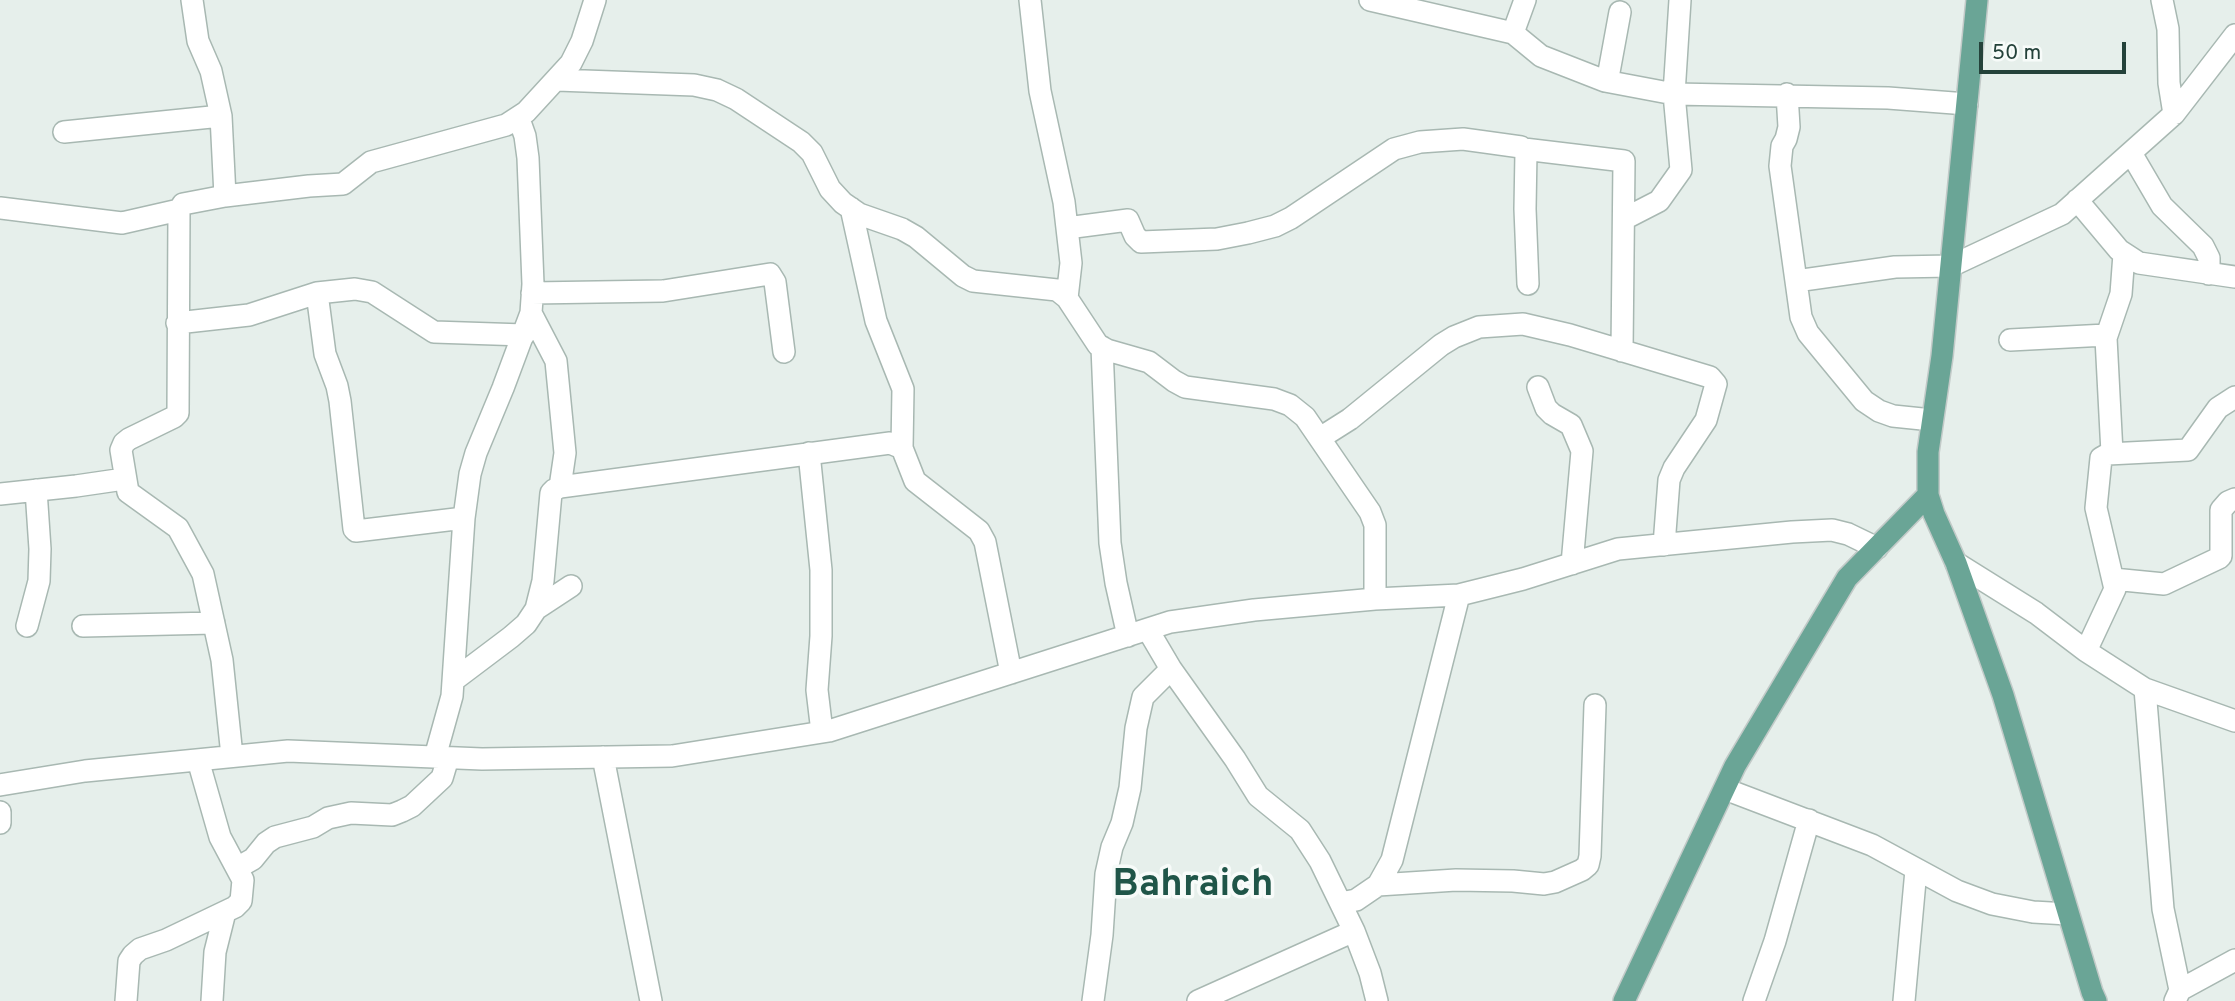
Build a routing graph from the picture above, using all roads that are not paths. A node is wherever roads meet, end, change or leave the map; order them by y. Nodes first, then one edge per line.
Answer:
1 (192, 0) edge
2 (595, 0) edge
3 (1030, 0) edge
4 (1370, 0) edge
5 (1525, 0) edge
6 (1680, 0) edge
7 (1977, 0) edge
8 (2162, 0) edge
9 (1620, 12) dead end
10 (1513, 33) junction
11 (2234, 39) edge
12 (556, 80) junction
13 (1605, 81) junction
14 (1674, 94) junction
15 (1787, 94) junction
16 (1967, 104) junction
17 (2174, 114) junction
18 (221, 117) junction
19 (519, 119) junction
20 (64, 132) dead end
21 (1524, 149) junction
22 (2131, 153) junction
23 (225, 196) junction
24 (2077, 200) junction
25 (0, 208) edge
26 (851, 208) junction
27 (178, 210) junction
28 (1624, 219) junction
29 (1067, 228) junction
30 (2124, 254) junction
31 (1951, 266) junction
32 (2209, 274) junction
33 (2235, 276) edge
34 (1796, 281) junction
35 (1528, 284) dead end
36 (317, 293) junction
37 (1067, 298) junction
38 (532, 303) junction
39 (177, 323) junction
40 (524, 335) junction
41 (2106, 335) junction
42 (2010, 340) dead end
43 (1102, 347) junction
44 (1622, 351) junction
45 (784, 352) dead end
46 (1538, 387) dead end
47 (2235, 397) edge
48 (1932, 420) junction
49 (1320, 439) junction
50 (902, 447) junction
51 (809, 453) junction
52 (2112, 453) junction
53 (124, 479) junction
54 (559, 487) junction
55 (36, 490) junction
56 (0, 494) edge
57 (1928, 495) junction
58 (2235, 499) edge
59 (464, 518) junction
60 (1664, 545) junction
61 (1877, 548) junction
62 (1956, 563) junction
63 (1572, 564) junction
64 (2113, 579) junction
65 (571, 586) dead end
66 (1459, 595) junction
67 (1375, 599) junction
68 (536, 609) junction
69 (214, 623) junction
70 (27, 626) dead end
71 (83, 626) dead end
72 (1138, 633) junction
73 (2086, 651) junction
74 (1171, 669) junction
75 (1011, 673) junction
76 (454, 680) junction
77 (1154, 685) junction
78 (2144, 689) junction
79 (1595, 705) dead end
80 (2235, 721) edge
81 (822, 732) junction
82 (232, 757) junction
83 (442, 757) junction
84 (603, 757) junction
85 (198, 760) junction
86 (0, 785) edge
87 (1725, 789) junction
88 (0, 812) edge
89 (1809, 820) junction
90 (0, 823) edge
91 (237, 868) junction
92 (1916, 870) junction
93 (1378, 885) junction
94 (1341, 903) junction
95 (225, 912) junction
96 (2068, 914) junction
97 (1354, 931) junction
98 (2235, 960) edge
99 (1245, 991) edge
100 (2177, 996) edge
101 (126, 1001) edge
102 (212, 1001) edge
103 (651, 1001) edge
104 (1093, 1001) edge
105 (1198, 1001) edge
106 (1377, 1001) edge
107 (1624, 1001) edge
108 (1754, 1001) edge
109 (1904, 1001) edge
110 (2096, 1001) edge

1 - 18 street
2 - 12 street
3 - 29 street
4 - 10 street
5 - 10 street
6 - 14 street
7 - 16 main road
8 - 17 street
9 - 13 street
10 - 13 street
11 - 17 street
12 - 19 street
12 - 26 street
13 - 14 street
14 - 15 street
14 - 28 street
15 - 16 street
15 - 34 street
16 - 31 main road
17 - 22 street
18 - 20 street
18 - 23 street
19 - 23 street
19 - 38 street
21 - 28 street
21 - 29 street
21 - 35 street
22 - 24 street
22 - 32 street
23 - 27 street
24 - 30 street
24 - 31 street
25 - 27 street
26 - 37 street
26 - 50 street
27 - 39 street
28 - 44 street
29 - 37 street
30 - 32 street
30 - 41 street
31 - 34 street
31 - 48 main road
32 - 33 street
34 - 48 street
36 - 39 street
36 - 40 street
36 - 59 street
37 - 43 street
38 - 40 street
38 - 45 street
38 - 54 street
39 - 53 street
40 - 59 street
41 - 42 street
41 - 52 street
43 - 49 street
43 - 72 street
44 - 49 street
44 - 60 street
46 - 63 street
47 - 52 street
48 - 57 main road
49 - 67 street
50 - 51 street
50 - 75 street
51 - 54 street
51 - 81 street
52 - 64 street
53 - 55 street
53 - 69 street
54 - 68 street
55 - 56 street
55 - 70 street
57 - 61 main road
57 - 62 main road
58 - 64 street
59 - 76 street
60 - 61 street
60 - 63 street
61 - 87 main road
62 - 73 street
62 - 96 main road
63 - 66 street
64 - 73 street
65 - 68 street
66 - 67 street
66 - 93 street
67 - 72 street
68 - 76 street
69 - 71 street
69 - 82 street
72 - 74 street
72 - 75 street
72 - 77 street
73 - 78 street
74 - 77 street
74 - 94 street
75 - 81 street
76 - 83 street
77 - 104 street
78 - 80 street
78 - 100 street
79 - 93 street
81 - 84 street
82 - 83 street
82 - 85 street
83 - 84 street
83 - 91 street
84 - 103 street
85 - 86 street
85 - 91 street
87 - 89 street
87 - 107 main road
88 - 90 street
89 - 92 street
89 - 108 street
91 - 95 street
92 - 96 street
92 - 109 street
93 - 94 street
94 - 97 street
95 - 101 street
95 - 102 street
96 - 110 main road
97 - 99 street
97 - 106 street
98 - 100 street
99 - 105 street

